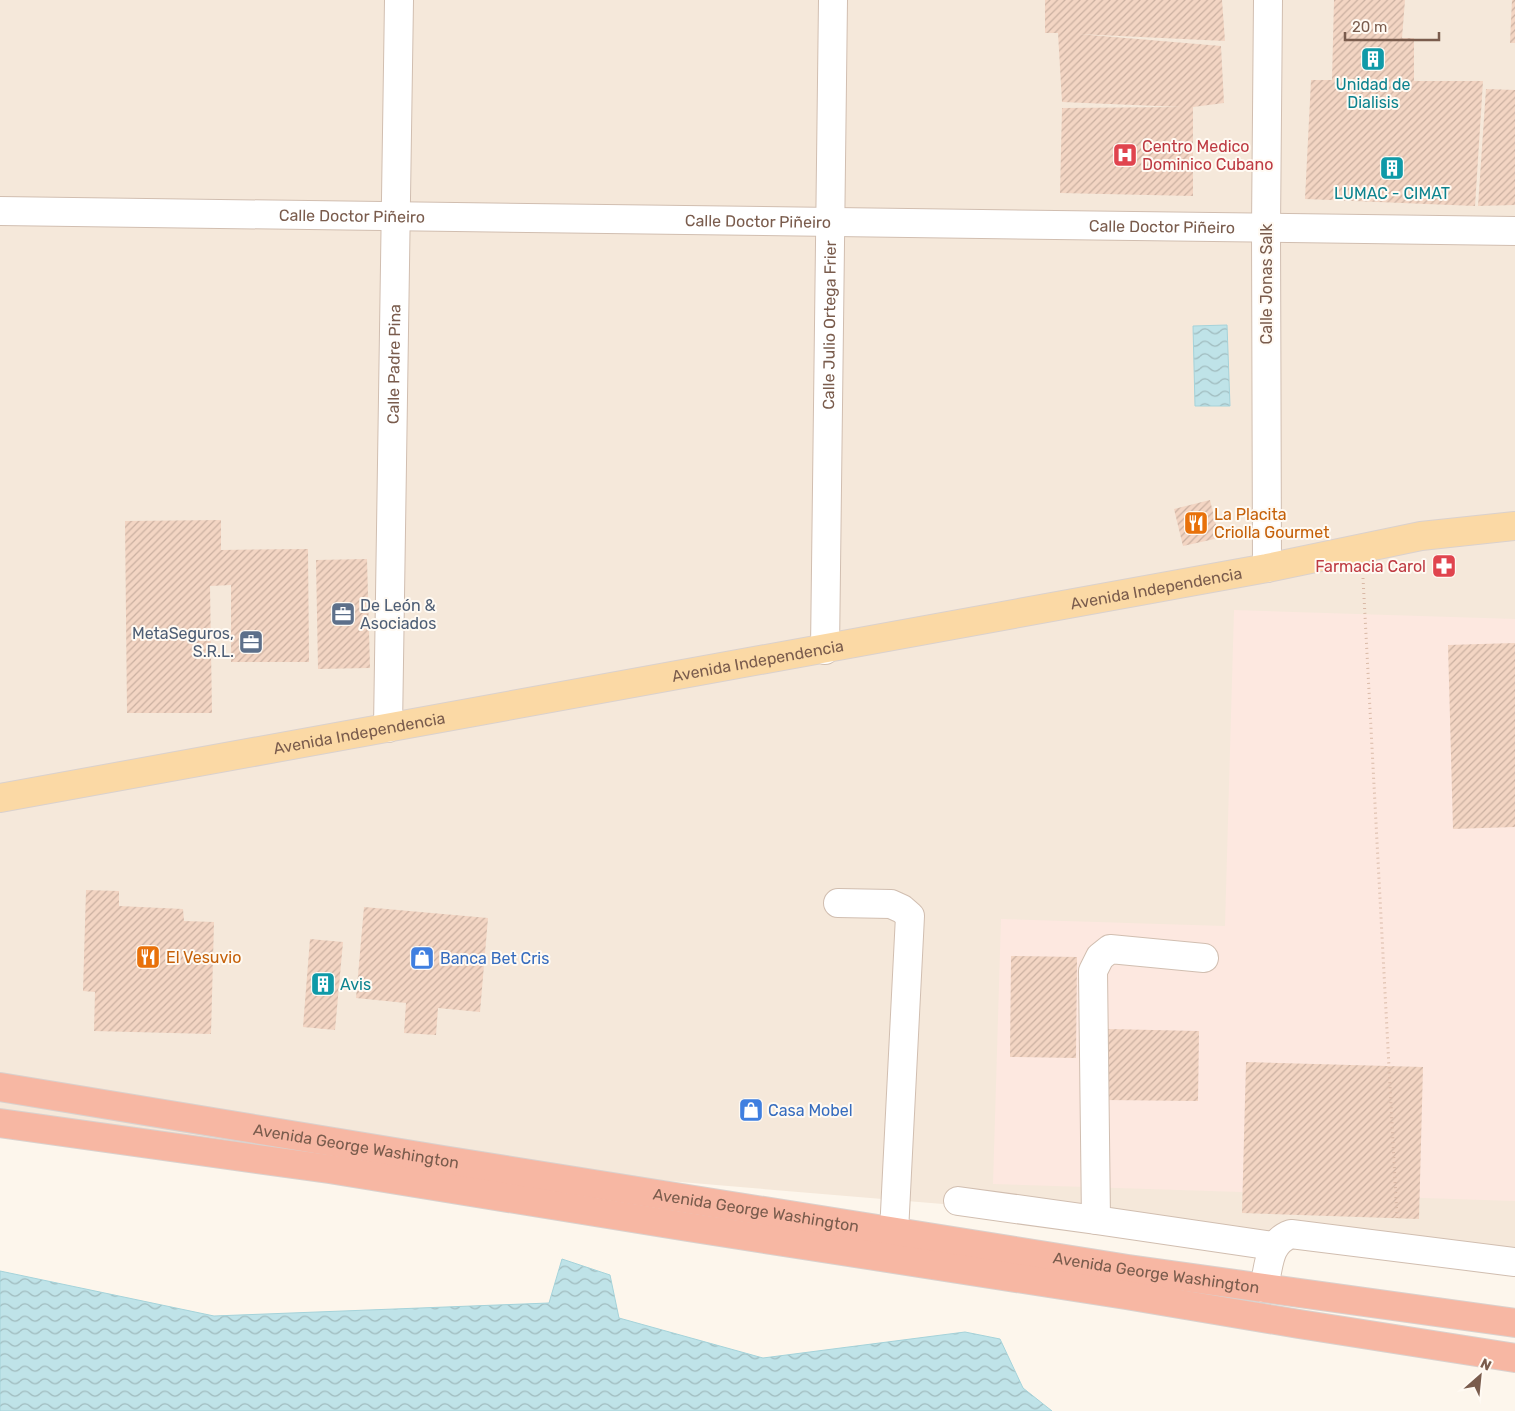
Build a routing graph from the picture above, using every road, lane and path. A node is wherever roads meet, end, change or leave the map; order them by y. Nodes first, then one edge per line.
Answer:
1 (399, 0) edge
2 (832, 0) edge
3 (1268, 0) edge
4 (0, 212) edge
5 (396, 217) junction
6 (830, 222) junction
7 (1266, 228) junction
8 (1515, 231) edge
9 (1515, 526) edge
10 (1362, 548) junction
11 (1267, 568) junction
12 (825, 650) junction
13 (388, 728) junction
14 (0, 798) edge
15 (838, 903) dead end
16 (1204, 958) dead end
17 (0, 1087) edge
18 (0, 1123) edge
19 (958, 1201) dead end
20 (1096, 1220) junction
21 (894, 1232) junction
22 (1273, 1246) junction
23 (1398, 1246) junction
24 (1515, 1262) edge
25 (1264, 1288) junction
26 (1515, 1323) edge
27 (1515, 1358) edge

1 - 5 street, Calle Padre Pina
2 - 6 street, Calle Julio Ortega Frier
3 - 7 street, Calle Jonas Salk
4 - 5 street, Calle Doctor Piñeiro
5 - 6 street, Calle Doctor Piñeiro
5 - 13 street, Calle Padre Pina
6 - 7 street, Calle Doctor Piñeiro
6 - 12 street, Calle Julio Ortega Frier
7 - 8 street, Calle Doctor Piñeiro
7 - 11 street, Calle Jonas Salk
9 - 10 main road, Avenida Independencia
10 - 11 main road, Avenida Independencia
10 - 23 path
11 - 12 main road, Avenida Independencia
12 - 13 main road, Avenida Independencia
13 - 14 main road, Avenida Independencia
15 - 21 street
16 - 20 street
17 - 21 highway, Avenida George Washington
18 - 27 highway, Avenida George Washington
19 - 20 street
20 - 22 street
21 - 25 highway, Avenida George Washington
22 - 23 street
22 - 25 street
23 - 24 street
25 - 26 highway, Avenida George Washington

